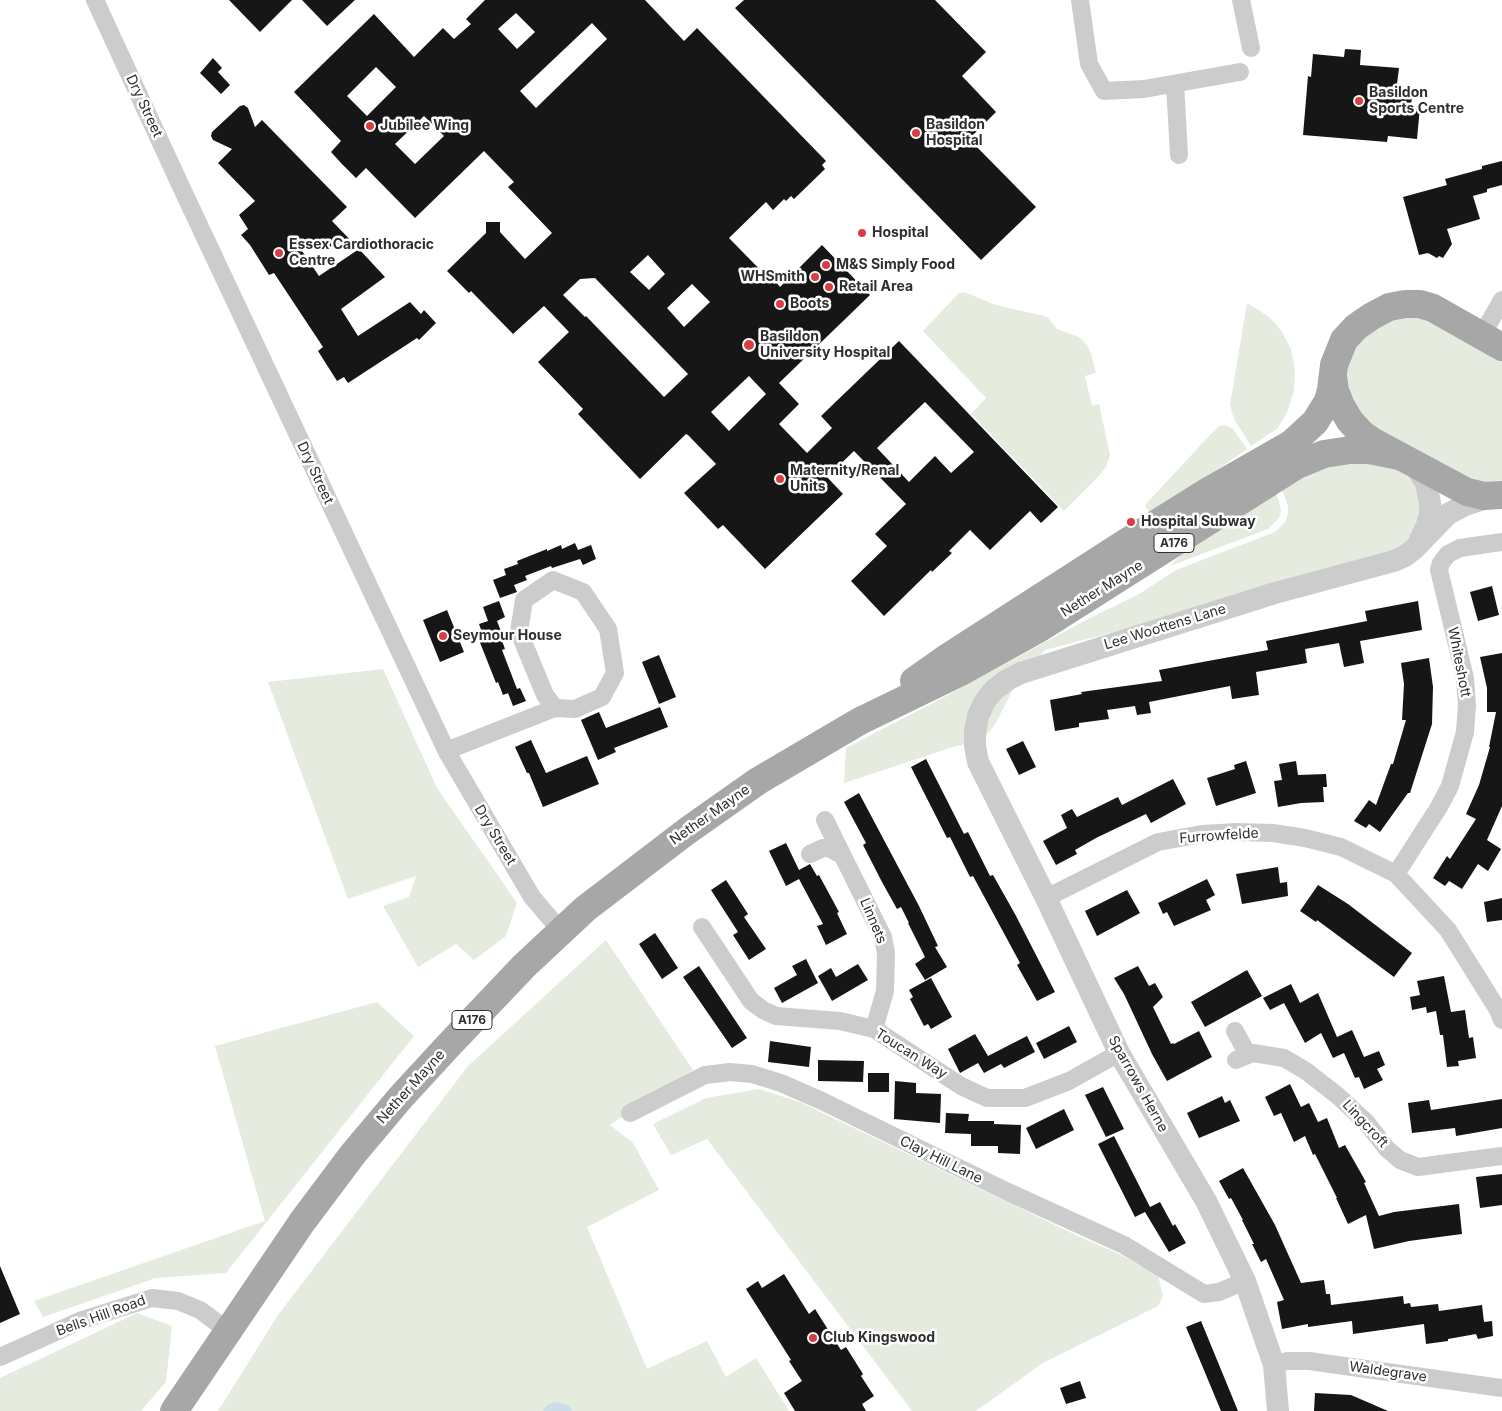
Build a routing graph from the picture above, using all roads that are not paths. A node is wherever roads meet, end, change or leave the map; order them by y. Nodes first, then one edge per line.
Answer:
1 (95, 0) edge
2 (1080, 0) edge
3 (1241, 0) edge
4 (1251, 48) dead end
5 (1240, 72) dead end
6 (1175, 84) junction
7 (1179, 155) dead end
8 (1502, 300) edge
9 (1495, 340) edge
10 (1333, 377) junction
11 (1404, 458) junction
12 (1498, 495) edge
13 (1502, 542) edge
14 (1414, 549) junction
15 (555, 708) junction
16 (860, 721) junction
17 (447, 752) junction
18 (978, 762) joint
19 (825, 820) dead end
20 (810, 854) dead end
21 (842, 855) junction
22 (1396, 874) junction
23 (1046, 898) junction
24 (702, 928) dead end
25 (561, 931) junction
26 (1502, 1020) edge
27 (874, 1029) junction
28 (1235, 1030) dead end
29 (1119, 1053) junction
30 (630, 1113) dead end
31 (1502, 1156) edge
32 (1246, 1280) junction
33 (228, 1331) junction
34 (0, 1357) edge
35 (1274, 1365) junction
36 (1502, 1388) edge
37 (174, 1411) edge
38 (1278, 1411) edge

1 - 17 street, Dry Street
2 - 6 street
3 - 4 street
5 - 6 street
6 - 7 street
8 - 9 street
9 - 10 main road, Nether Mayne / A176
10 - 11 main road, Nether Mayne / A176
10 - 16 main road, Nether Mayne / A176
11 - 12 main road, Nether Mayne / A176
11 - 14 street
11 - 16 main road, Nether Mayne / A176
12 - 14 street, Lee Woottens Lane
13 - 22 street, Whiteshott
14 - 18 street, Lee Woottens Lane
15 - 15 street
15 - 17 street
16 - 25 main road, Nether Mayne / A176
17 - 25 street, Dry Street
18 - 23 street, Sparrows Herne
19 - 21 street, Linnets
20 - 21 street
21 - 27 street, Linnets
22 - 23 street, Furrowfelde
22 - 26 street, Furrowfelde
23 - 29 street, Sparrows Herne
24 - 27 street, Toucan Way
25 - 33 main road, Nether Mayne / A176
27 - 29 street, Toucan Way
28 - 31 street, Lingcroft
29 - 32 street, Sparrows Herne
30 - 32 street, Clay Hill Lane
32 - 35 street, Sparrows Herne
33 - 34 street, Bells Hill Road
33 - 37 main road, Nether Mayne / A176
35 - 36 street, Waldegrave
35 - 38 street, Sparrows Herne

